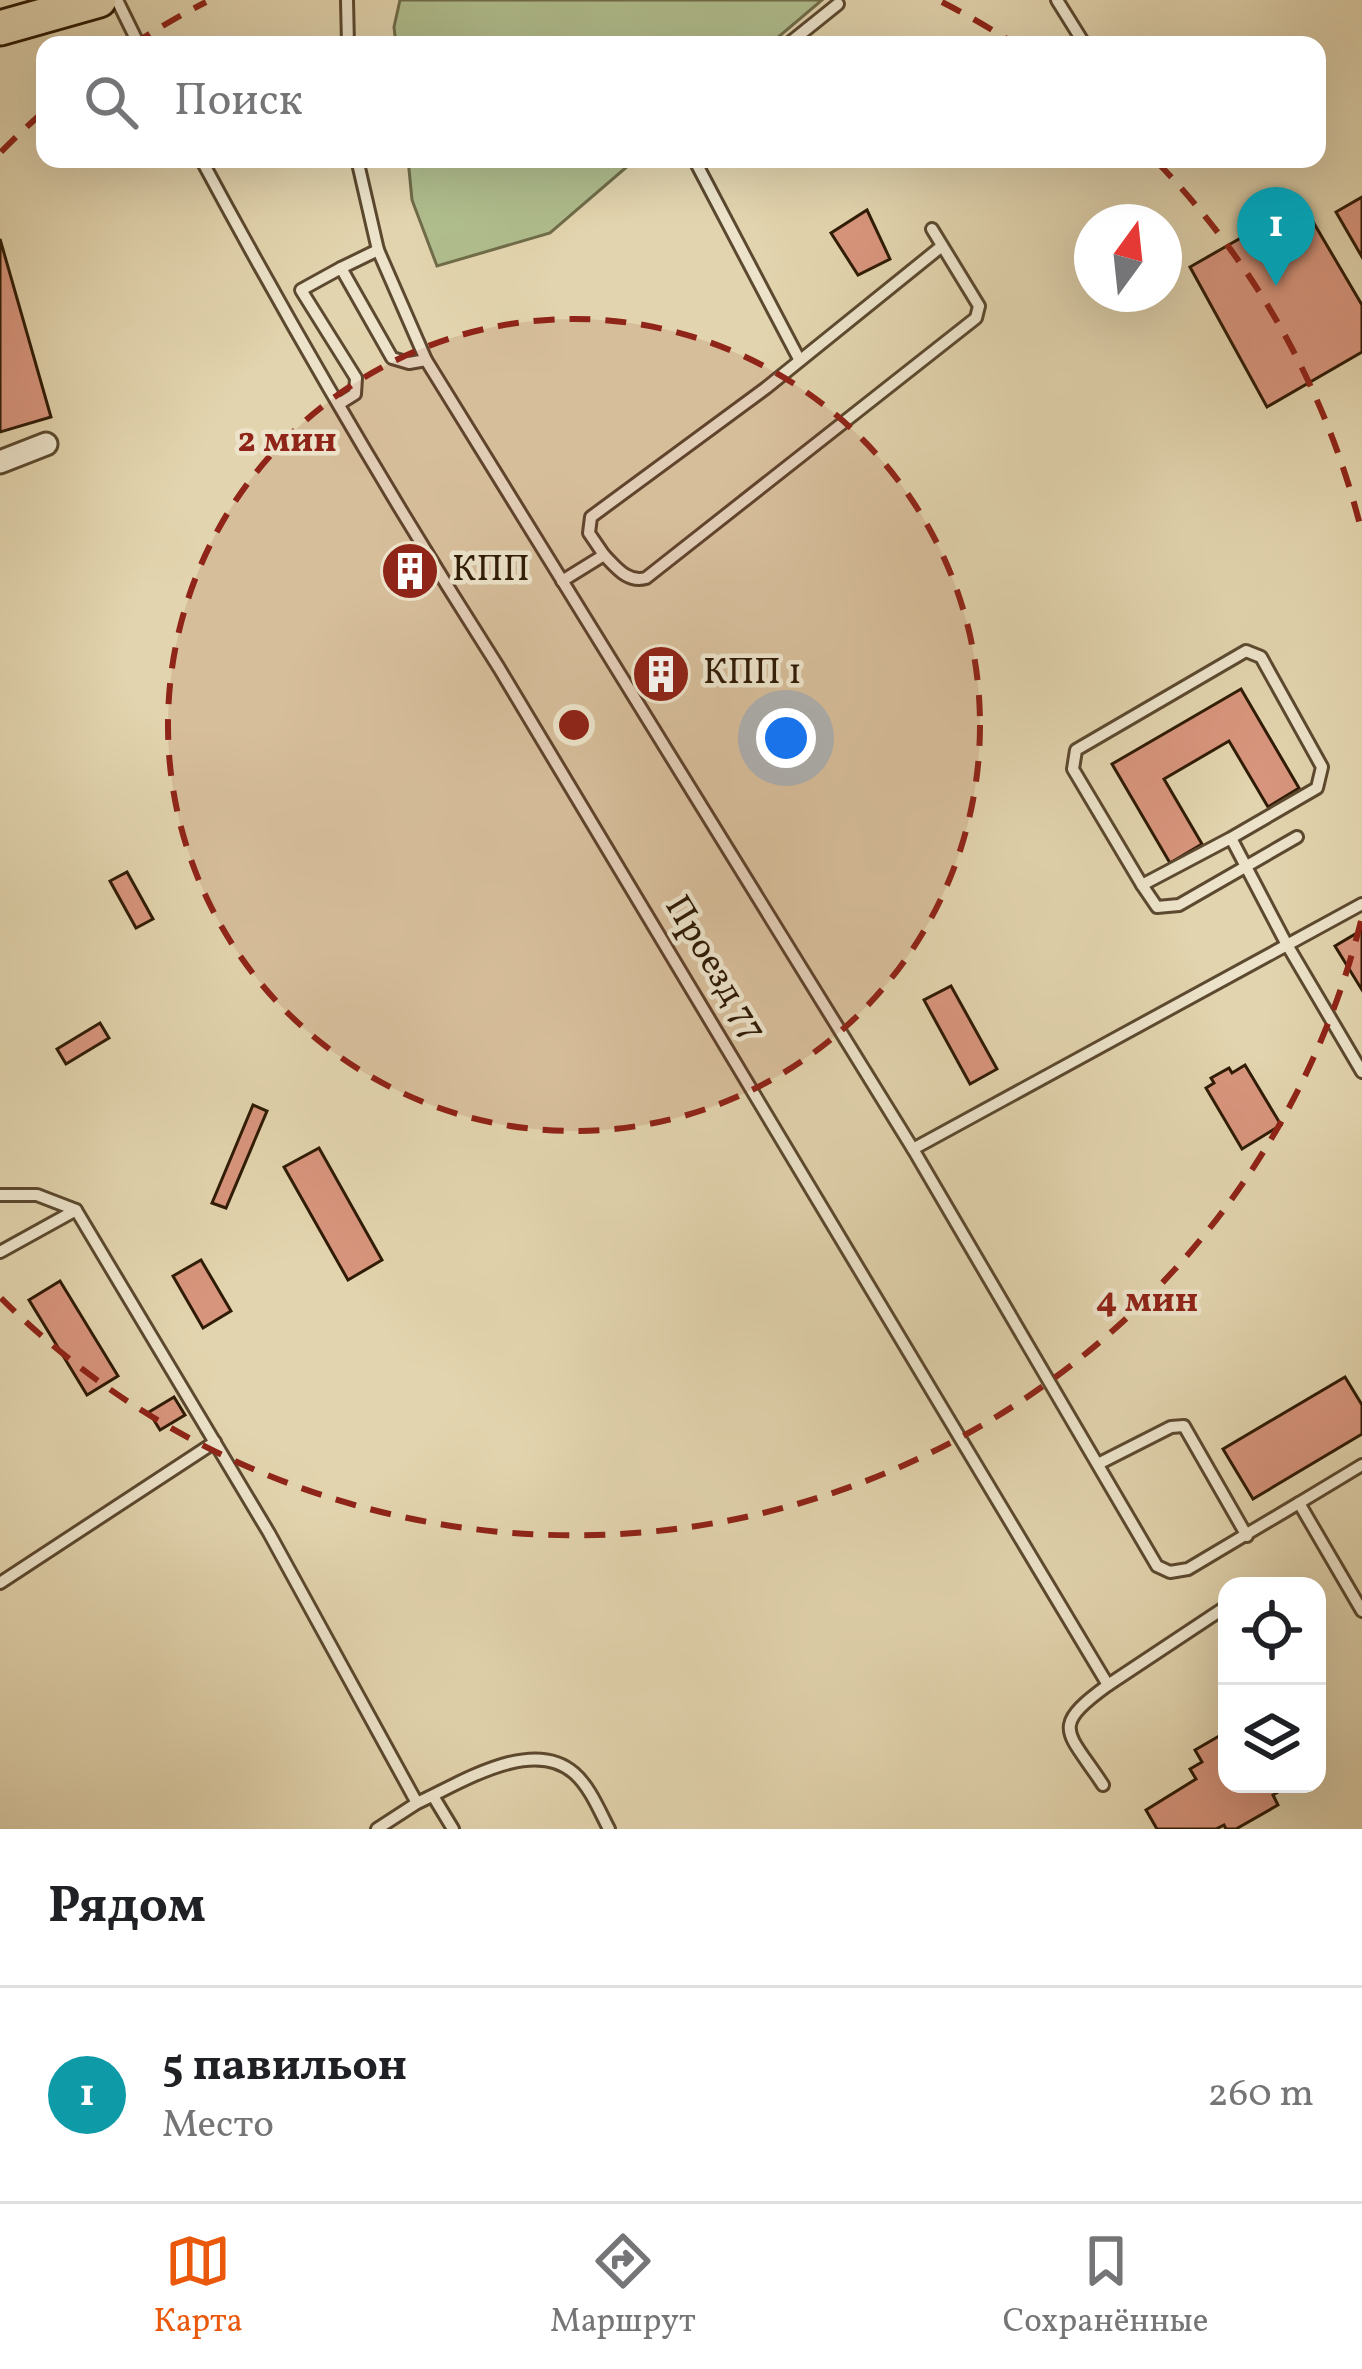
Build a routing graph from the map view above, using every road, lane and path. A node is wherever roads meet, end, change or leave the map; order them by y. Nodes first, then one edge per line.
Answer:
1 (99, 0) edge
2 (117, 0) edge
3 (347, 0) edge
4 (1057, 0) edge
5 (838, 4) dead end
6 (0, 28) edge
7 (135, 36) edge
8 (348, 36) edge
9 (798, 36) edge
10 (1079, 36) edge
11 (206, 168) edge
12 (359, 168) edge
13 (699, 168) edge
14 (932, 229) dead end
15 (942, 246) junction
16 (378, 250) junction
17 (341, 268) junction
18 (301, 290) junction
19 (279, 304) junction
20 (799, 359) junction
21 (426, 360) junction
22 (339, 404) junction
23 (46, 444) dead end
24 (0, 462) edge
25 (604, 555) junction
26 (562, 581) junction
27 (1297, 837) dead end
28 (1231, 838) junction
29 (1246, 866) junction
30 (1142, 885) junction
31 (1362, 904) edge
32 (1286, 943) junction
33 (1362, 1072) edge
34 (913, 1149) junction
35 (0, 1196) edge
36 (76, 1210) junction
37 (0, 1252) edge
38 (215, 1442) junction
39 (1100, 1463) junction
40 (1362, 1465) edge
41 (1299, 1503) junction
42 (1247, 1536) junction
43 (0, 1583) edge
44 (1362, 1611) edge
45 (1218, 1612) edge
46 (1108, 1685) junction
47 (1103, 1785) dead end
48 (433, 1796) junction
49 (417, 1803) junction
50 (377, 1829) edge
51 (452, 1829) edge
52 (609, 1829) edge

1 - 6 highway
2 - 7 lane
3 - 8 lane
4 - 10 lane
5 - 9 lane
11 - 19 lane, Проезд 77
12 - 16 lane
13 - 20 lane
14 - 15 lane
15 - 20 lane
15 - 25 lane
16 - 17 lane
16 - 21 lane
17 - 18 lane
17 - 21 lane
18 - 19 lane
18 - 22 lane
19 - 22 lane, Проезд 77
20 - 25 lane
21 - 26 lane
22 - 46 lane, Проезд 77
23 - 24 street
25 - 26 lane
26 - 34 lane
27 - 29 lane
28 - 29 lane
28 - 30 lane
28 - 30 lane
29 - 30 lane
29 - 32 lane
31 - 32 lane
32 - 33 lane
32 - 34 lane
34 - 39 lane
35 - 36 lane
36 - 37 lane
36 - 38 lane
38 - 43 lane
38 - 49 lane
39 - 42 lane
39 - 42 lane
40 - 41 lane
41 - 42 lane
41 - 44 lane
45 - 46 lane
46 - 47 lane
48 - 49 lane
48 - 51 lane
48 - 52 lane
49 - 50 lane

